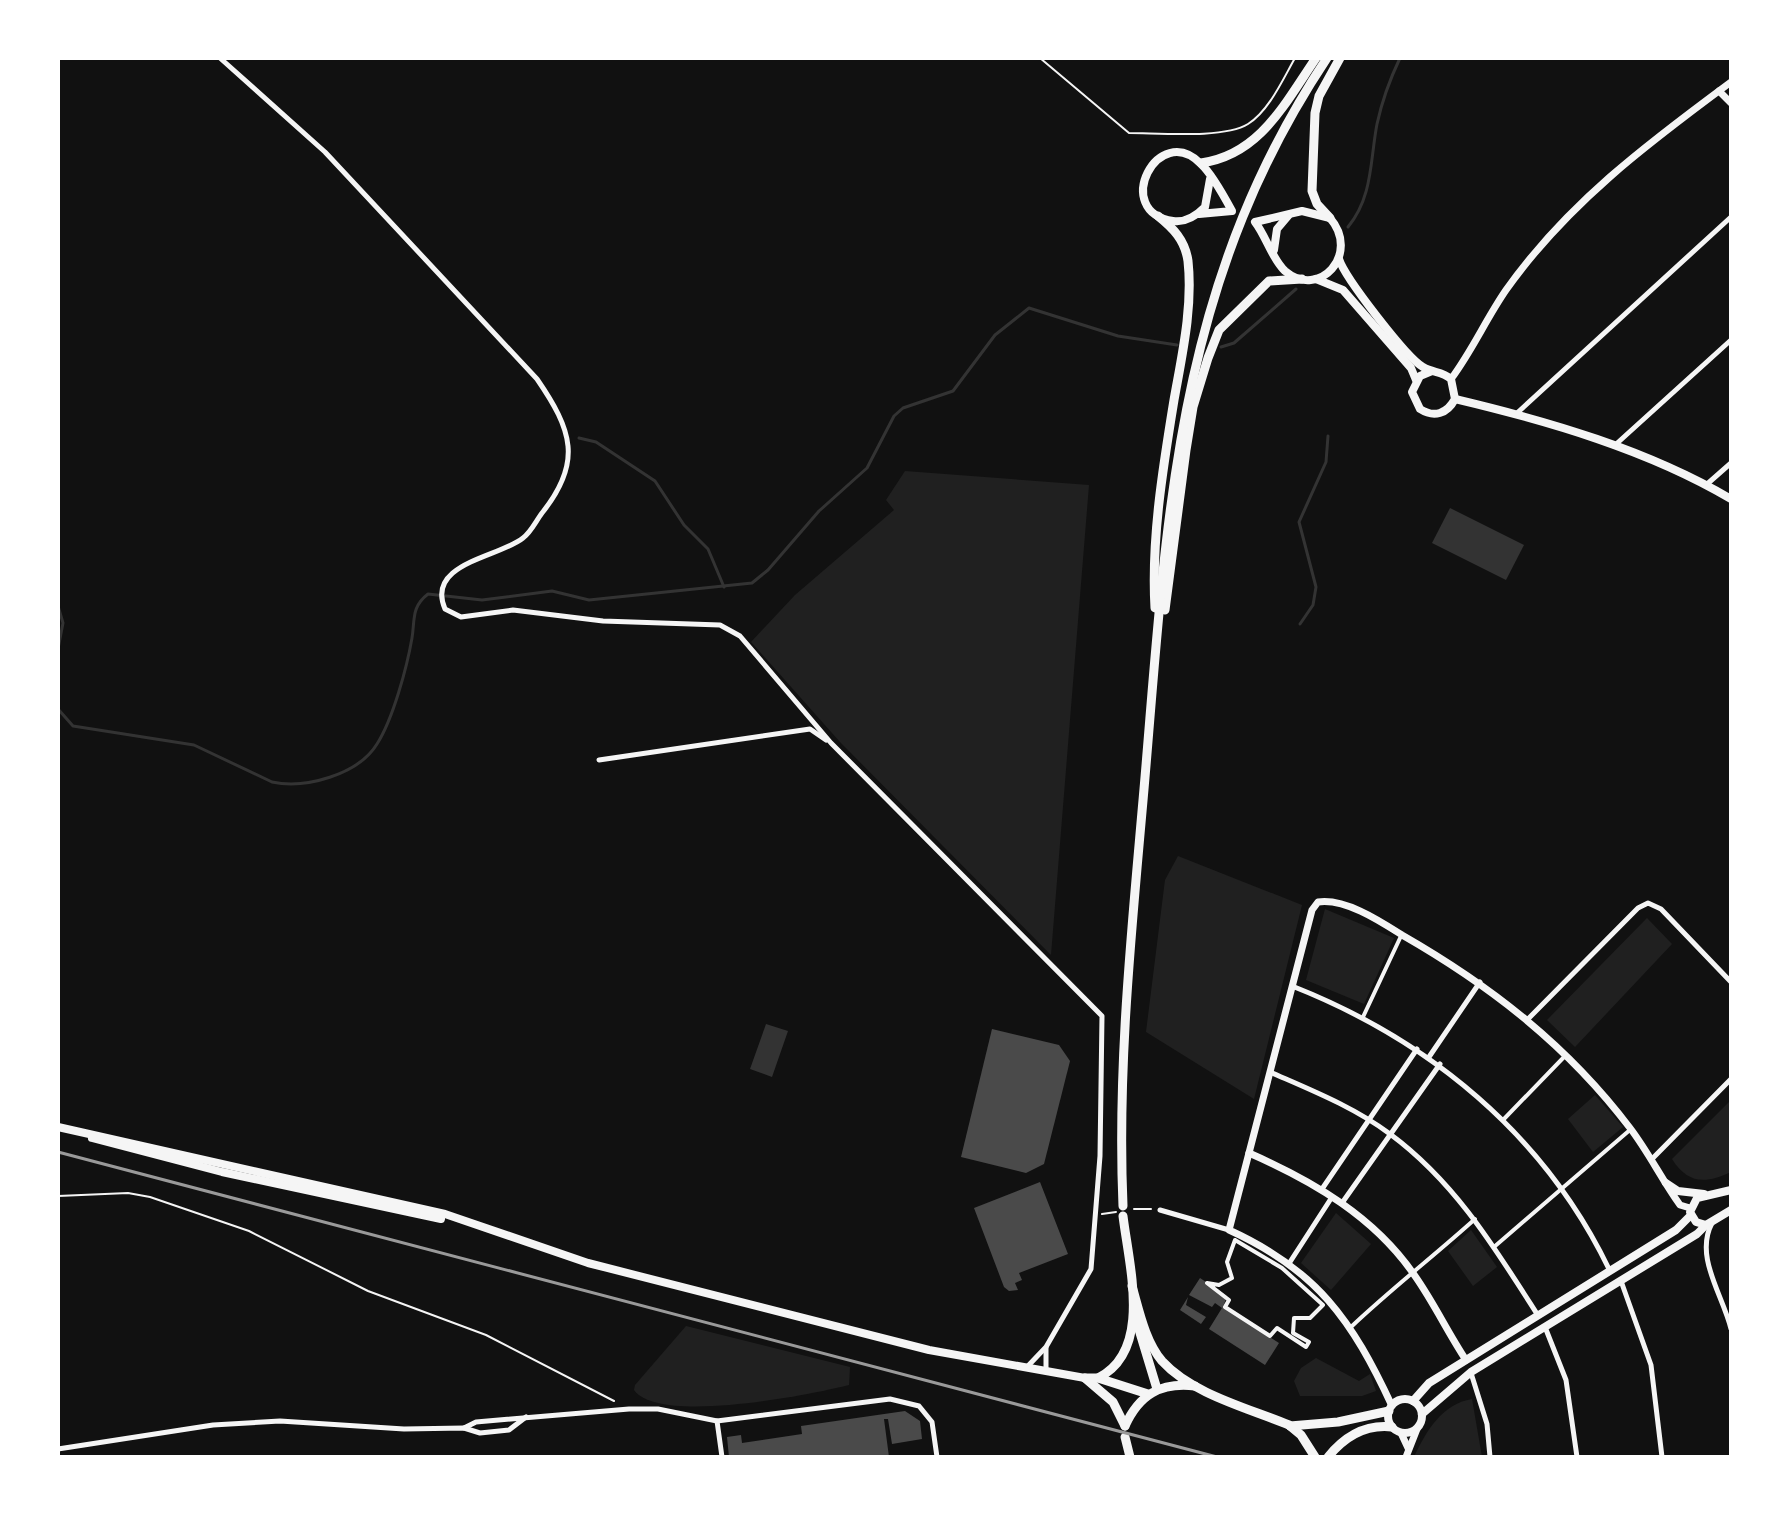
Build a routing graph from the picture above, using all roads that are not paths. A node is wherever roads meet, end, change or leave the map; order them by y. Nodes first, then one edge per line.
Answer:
1 (220, 58) edge
2 (1316, 58) edge
3 (1327, 58) edge
4 (1340, 58) edge
5 (1731, 82) edge
6 (1719, 91) junction
7 (1731, 103) edge
8 (1201, 163) junction
9 (1210, 179) junction
10 (1293, 213) junction
11 (1199, 214) junction
12 (1158, 216) junction
13 (1731, 217) edge
14 (1330, 218) junction
15 (1274, 250) junction
16 (1339, 259) junction
17 (1302, 279) junction
18 (1315, 279) junction
19 (1731, 340) edge
20 (1432, 371) junction
21 (1451, 379) junction
22 (1416, 380) junction
23 (1455, 399) junction
24 (1516, 414) junction
25 (1614, 447) junction
26 (1731, 463) edge
27 (1706, 485) junction
28 (1731, 499) edge
29 (1156, 639) junction
30 (1150, 713) junction
31 (831, 743) junction
32 (599, 760) dead end
33 (1402, 934) junction
34 (1730, 978) edge
35 (1480, 982) junction
36 (1291, 986) junction
37 (1363, 1017) junction
38 (1528, 1019) junction
39 (1417, 1049) junction
40 (1566, 1055) junction
41 (1429, 1057) junction
42 (1440, 1064) junction
43 (1270, 1072) junction
44 (1731, 1079) edge
45 (1369, 1120) junction
46 (1503, 1120) junction
47 (58, 1127) edge
48 (1631, 1129) junction
49 (71, 1130) junction
50 (1390, 1134) junction
51 (1249, 1153) junction
52 (1652, 1159) junction
53 (222, 1172) junction
54 (263, 1172) junction
55 (1666, 1183) junction
56 (1322, 1189) junction
57 (1561, 1190) junction
58 (1730, 1191) edge
59 (310, 1192) junction
60 (1333, 1197) junction
61 (1710, 1197) junction
62 (1342, 1203) junction
63 (1160, 1210) dead end
64 (1731, 1210) edge
65 (1690, 1212) junction
66 (1475, 1219) junction
67 (461, 1221) junction
68 (1711, 1222) junction
69 (1229, 1230) junction
70 (1494, 1247) junction
71 (1290, 1262) junction
72 (1609, 1269) junction
73 (1413, 1273) junction
74 (1621, 1281) junction
75 (1132, 1286) junction
76 (1132, 1305) junction
77 (1537, 1314) junction
78 (1310, 1318) joint
79 (1351, 1327) junction
80 (1545, 1327) junction
81 (1731, 1329) edge
82 (1046, 1347) junction
83 (1466, 1360) junction
84 (1026, 1370) junction
85 (1471, 1372) junction
86 (1046, 1373) junction
87 (1085, 1378) junction
88 (1098, 1378) junction
89 (1197, 1387) junction
90 (1153, 1391) junction
91 (1413, 1401) junction
92 (1390, 1408) junction
93 (1422, 1414) junction
94 (526, 1417) junction
95 (717, 1421) junction
96 (1289, 1425) junction
97 (464, 1428) junction
98 (1417, 1429) junction
99 (1397, 1430) junction
100 (1125, 1437) dead end
101 (1408, 1448) junction
102 (58, 1449) edge
103 (722, 1457) edge
104 (937, 1457) edge
105 (1130, 1457) edge
106 (1315, 1457) edge
107 (1328, 1457) edge
108 (1406, 1457) edge
109 (1490, 1457) edge
110 (1577, 1457) edge
111 (1662, 1457) edge

1 - 31 street
2 - 8 main road
3 - 29 main road
4 - 14 main road
5 - 6 street
6 - 7 street
6 - 21 street
8 - 9 main road
8 - 12 main road
9 - 11 main road
9 - 11 main road
10 - 14 main road
10 - 15 main road
10 - 15 main road
11 - 12 main road
12 - 29 main road
13 - 24 street
14 - 16 main road
15 - 17 main road
16 - 18 main road
16 - 20 main road
17 - 18 main road
17 - 30 main road
18 - 22 main road
19 - 25 street
20 - 21 main road
20 - 22 main road
21 - 23 main road
22 - 23 main road
23 - 24 main road
24 - 25 main road
25 - 27 main road
26 - 27 street
27 - 28 main road
29 - 30 main road
30 - 75 main road
31 - 32 street
31 - 82 street
33 - 35 street
33 - 36 street
33 - 37 street
34 - 38 street
35 - 38 street
35 - 41 street
36 - 37 street
36 - 43 street
37 - 39 street
38 - 40 street
39 - 41 street
39 - 45 street
40 - 46 street
40 - 48 street
41 - 42 street
42 - 46 street
42 - 50 street
43 - 45 street
43 - 51 street
44 - 52 street
45 - 50 street
45 - 56 street
46 - 57 street
47 - 49 main road
48 - 52 street
48 - 57 street
49 - 53 main road
49 - 54 main road
50 - 62 street
50 - 66 street
51 - 56 street
51 - 69 street
52 - 55 street
53 - 54 main road
53 - 59 main road
54 - 59 main road
54 - 67 main road
55 - 58 main road
55 - 65 street
56 - 60 street
57 - 70 street
57 - 72 street
58 - 61 main road
59 - 67 main road
60 - 62 street
60 - 71 street
61 - 65 main road
61 - 68 main road
62 - 73 street
63 - 69 street
64 - 68 main road
65 - 68 main road
65 - 72 main road
66 - 70 street
66 - 73 street
67 - 84 main road
68 - 74 main road
68 - 81 street
69 - 71 street
70 - 77 street
71 - 79 street
72 - 77 main road
73 - 79 street
73 - 83 street
74 - 80 main road
74 - 111 street
75 - 76 main road
75 - 89 main road
76 - 88 main road
76 - 90 main road
77 - 83 main road
78 - 78 street
79 - 92 street
80 - 85 main road
80 - 110 street
82 - 84 street
82 - 86 street
83 - 91 main road
84 - 86 main road
85 - 93 main road
85 - 109 street
86 - 87 main road
87 - 88 main road
87 - 90 main road
88 - 90 main road
89 - 90 main road
89 - 96 main road
91 - 92 main road
91 - 93 main road
92 - 96 main road
92 - 99 main road
93 - 98 main road
94 - 95 street
94 - 97 street
94 - 97 street
95 - 103 street
95 - 104 street
96 - 106 main road
97 - 102 street
98 - 99 main road
98 - 101 street
99 - 101 street
99 - 107 main road
100 - 105 main road
101 - 108 street

